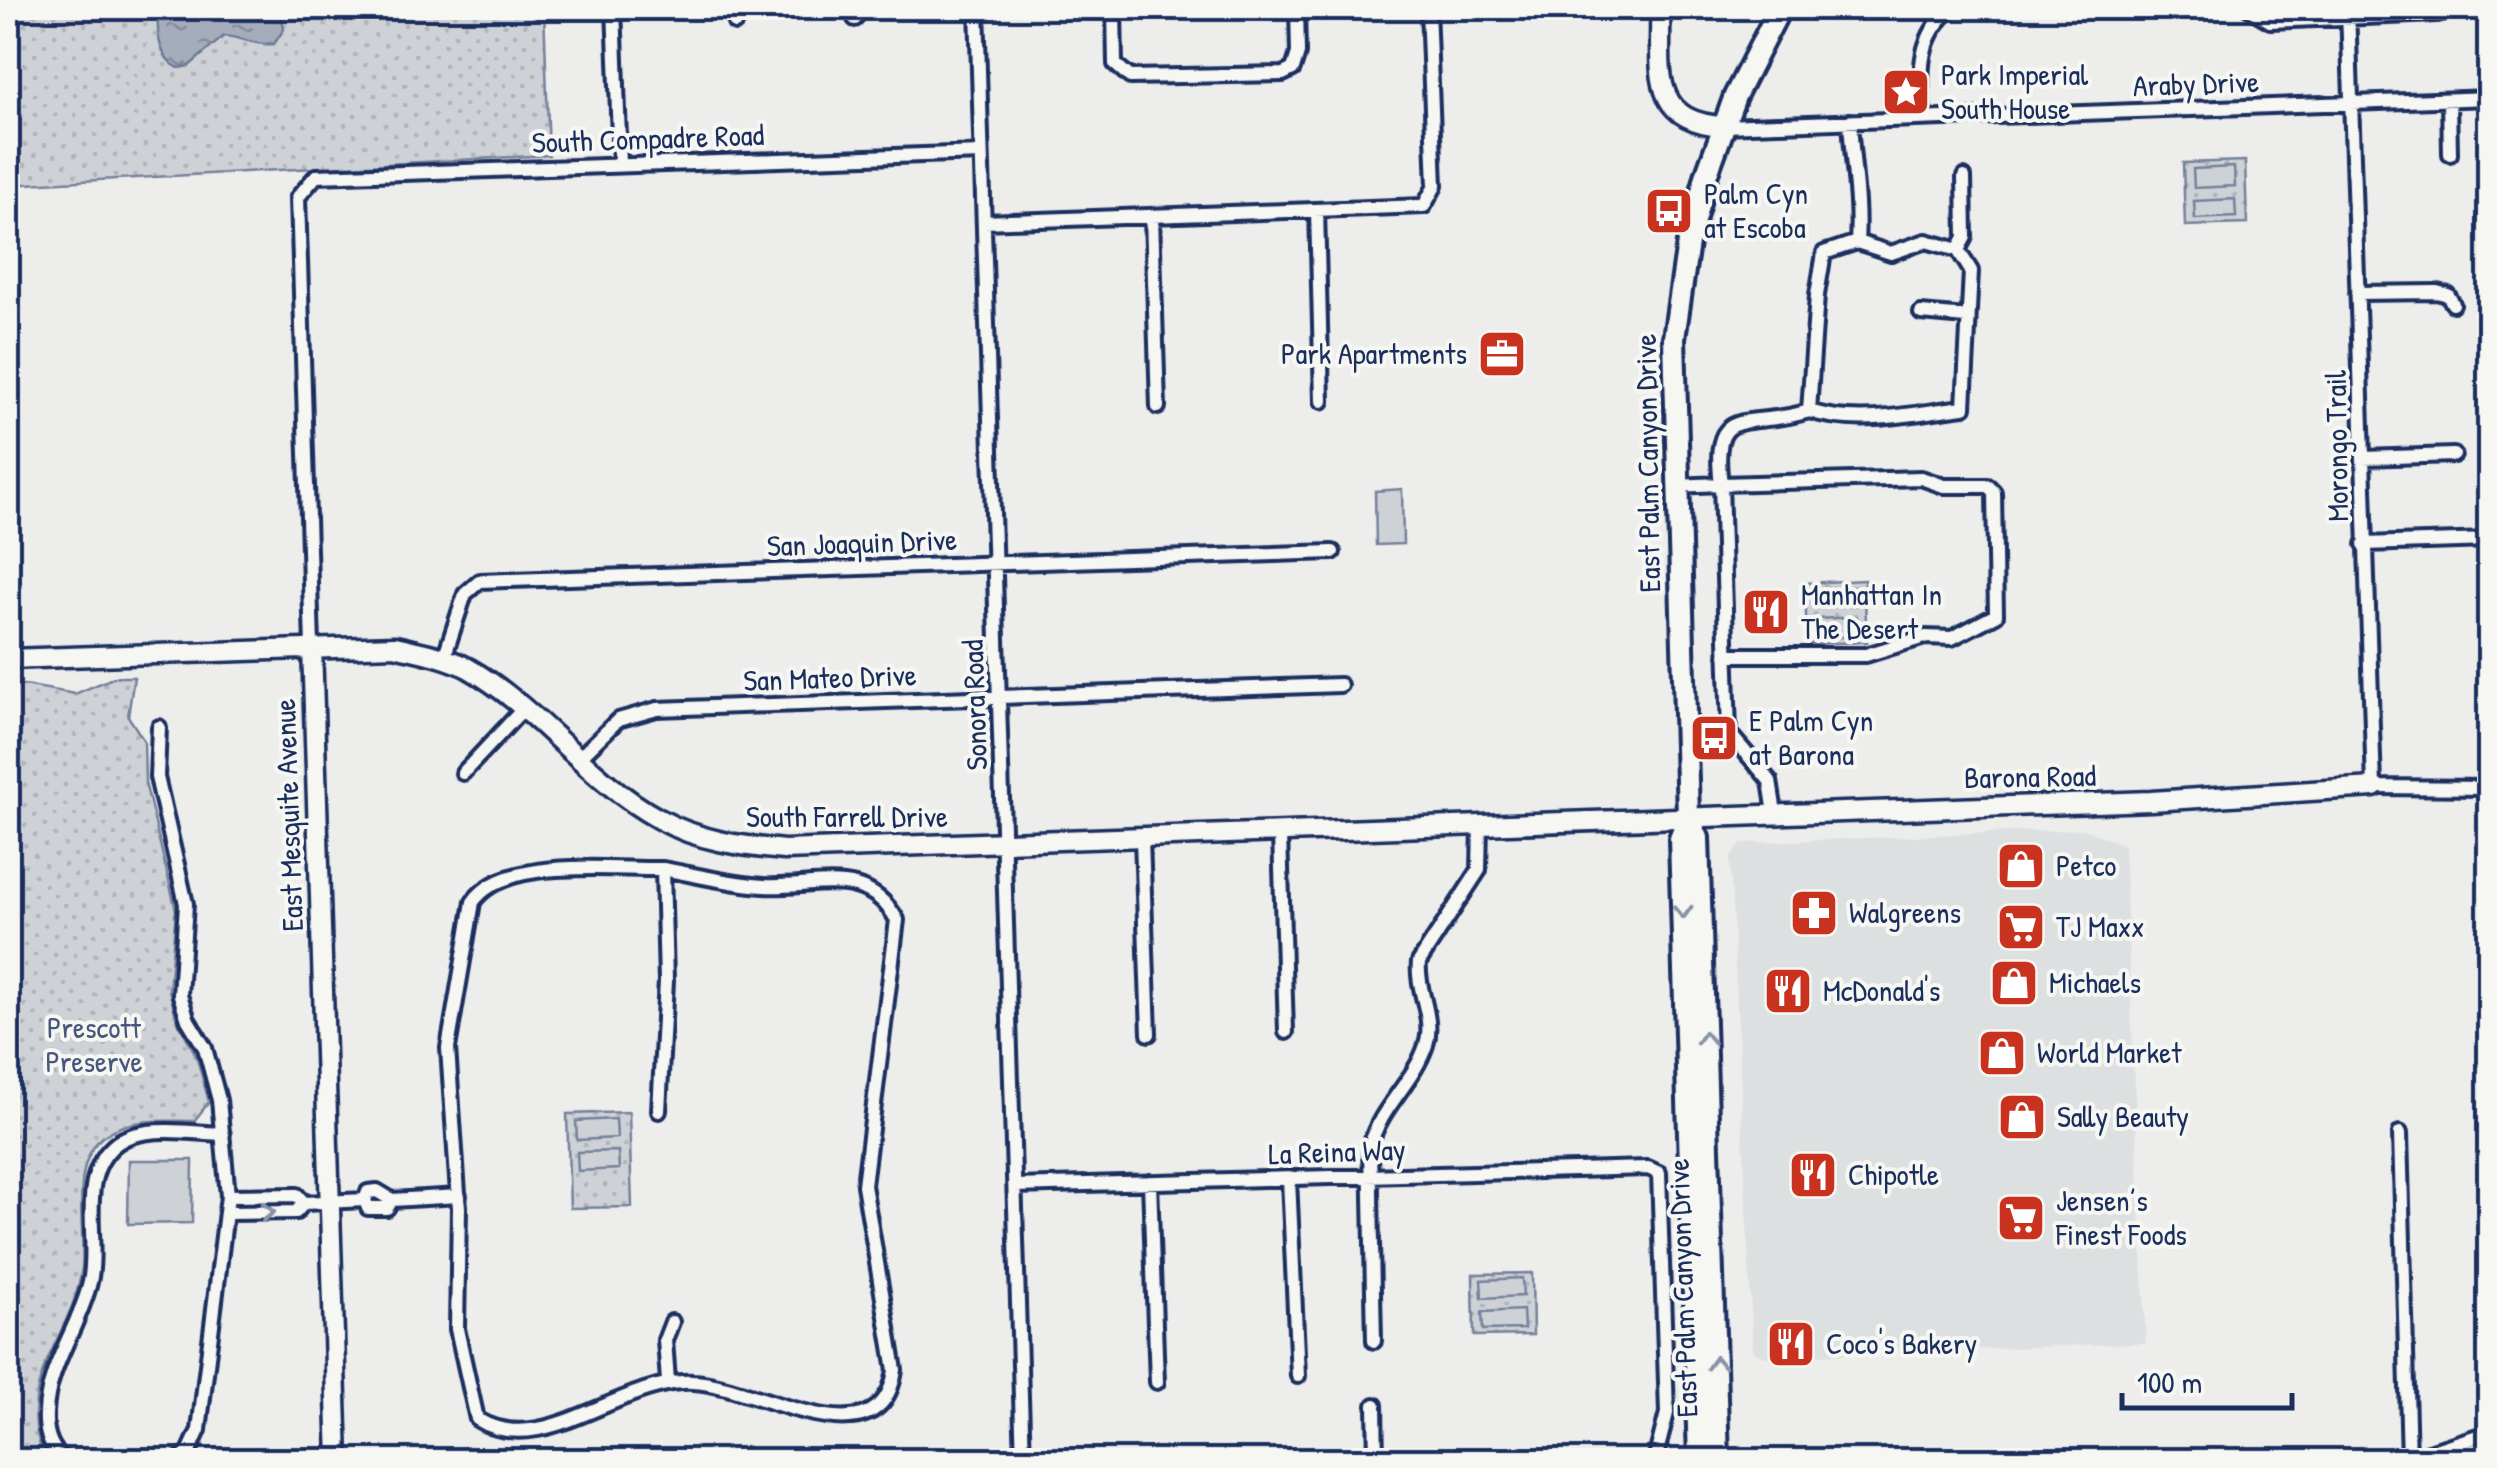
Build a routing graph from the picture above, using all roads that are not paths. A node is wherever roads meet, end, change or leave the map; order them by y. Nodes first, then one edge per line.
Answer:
1 (614, 8) edge
2 (734, 8) edge
3 (977, 8) edge
4 (1114, 8) edge
5 (1296, 8) edge
6 (1428, 8) edge
7 (1660, 8) edge
8 (1780, 8) edge
9 (1952, 8) edge
10 (2248, 8) edge
11 (2459, 8) edge
12 (2348, 14) edge
13 (734, 22) dead end
14 (2490, 98) edge
15 (2449, 100) junction
16 (2352, 104) junction
17 (1923, 118) junction
18 (1850, 121) junction
19 (1724, 126) junction
20 (981, 154) junction
21 (2450, 154) dead end
22 (620, 164) junction
23 (316, 176) joint
24 (1964, 176) dead end
25 (1317, 210) junction
26 (1152, 216) junction
27 (984, 222) junction
28 (1857, 242) junction
29 (1958, 250) junction
30 (2358, 294) junction
31 (2452, 304) dead end
32 (1921, 314) dead end
33 (1966, 318) junction
34 (1322, 401) dead end
35 (1158, 407) dead end
36 (1809, 411) junction
37 (2454, 455) dead end
38 (2363, 458) junction
39 (1721, 484) junction
40 (1676, 486) junction
41 (2490, 540) edge
42 (2364, 544) junction
43 (1333, 552) dead end
44 (995, 564) junction
45 (312, 646) junction
46 (1726, 655) junction
47 (444, 658) junction
48 (8, 659) edge
49 (1340, 685) dead end
50 (1000, 698) junction
51 (524, 708) junction
52 (159, 727) dead end
53 (579, 758) junction
54 (462, 774) dead end
55 (2374, 787) junction
56 (2490, 788) edge
57 (1774, 813) junction
58 (1688, 816) junction
59 (1480, 826) junction
60 (1280, 834) junction
61 (1142, 839) junction
62 (1006, 842) junction
63 (663, 869) junction
64 (1286, 1032) dead end
65 (1148, 1034) dead end
66 (659, 1112) dead end
67 (2400, 1133) dead end
68 (222, 1134) junction
69 (1370, 1175) junction
70 (1289, 1179) junction
71 (1150, 1182) junction
72 (1015, 1186) junction
73 (228, 1196) junction
74 (459, 1196) junction
75 (328, 1201) junction
76 (304, 1203) junction
77 (228, 1213) junction
78 (672, 1322) dead end
79 (1374, 1341) dead end
80 (1298, 1376) dead end
81 (668, 1380) junction
82 (1157, 1382) dead end
83 (1375, 1405) dead end
84 (2490, 1432) edge
85 (2490, 1446) edge
86 (65, 1460) edge
87 (178, 1460) edge
88 (338, 1460) edge
89 (1023, 1460) edge
90 (1376, 1460) edge
91 (1655, 1460) edge
92 (1700, 1460) edge
93 (1718, 1460) edge
94 (2407, 1460) edge
95 (2438, 1460) edge

1 - 22 street
2 - 13 street
3 - 20 street, Sonora Road
4 - 5 street
6 - 25 street
7 - 19 street
8 - 19 main road, East Palm Canyon Drive
9 - 17 street
10 - 12 street
11 - 12 street
12 - 16 street, Morongo Trail
14 - 15 street, Araby Drive
15 - 16 street, Araby Drive
15 - 21 street
16 - 17 street, Araby Drive
16 - 30 street, Morongo Trail
17 - 18 street, Araby Drive
18 - 19 street, Araby Drive
18 - 28 street
19 - 40 main road, East Palm Canyon Drive
20 - 22 street, South Compadre Road
20 - 27 street, Sonora Road
22 - 23 street, South Compadre Road
23 - 45 street, East Mesquite Avenue
24 - 29 street
25 - 26 street
25 - 34 street
26 - 27 street
26 - 35 street
27 - 44 street, Sonora Road
28 - 29 street
28 - 36 street
29 - 33 street
30 - 31 street
30 - 38 street, Morongo Trail
32 - 33 street
33 - 36 street
36 - 39 street
37 - 38 street
38 - 42 street, Morongo Trail
39 - 40 street
39 - 46 street
39 - 46 street
40 - 58 main road, East Palm Canyon Drive
41 - 42 street
42 - 55 street, Morongo Trail
43 - 44 street, San Joaquin Drive
44 - 47 street, San Joaquin Drive
44 - 50 street, Sonora Road
45 - 47 street, South Farrell Drive
45 - 48 street, South Farrell Drive
45 - 75 street, East Mesquite Avenue
46 - 57 street
47 - 51 street, South Farrell Drive
49 - 50 street, San Mateo Drive
50 - 53 street, San Mateo Drive
50 - 62 street, Sonora Road
51 - 53 street, South Farrell Drive
51 - 54 street
52 - 68 street
53 - 62 street, South Farrell Drive
55 - 56 street
55 - 57 street, Barona Road
57 - 58 street, Barona Road
58 - 59 street, South Farrell Drive
58 -> 92 main road, East Palm Canyon Drive
93 -> 58 main road, East Palm Canyon Drive
59 - 60 street, South Farrell Drive
59 - 69 street
60 - 61 street, South Farrell Drive
60 - 64 street
61 - 62 street, South Farrell Drive
61 - 65 street
62 - 72 street, Sonora Road
63 - 66 street
63 - 74 street
63 - 81 street
67 - 94 street
68 - 73 street
68 - 86 street
69 - 70 street, La Reina Way
69 - 79 street
69 - 91 street, La Reina Way
70 - 71 street, La Reina Way
70 - 80 street
71 - 72 street, La Reina Way
71 - 82 street
72 - 89 street, Sonora Road
73 - 76 street
73 - 77 street
74 - 75 street
74 - 81 street
75 - 76 street
75 - 88 street, East Mesquite Avenue
77 -> 76 street
77 - 87 street
78 - 81 street
83 - 90 street
84 - 94 street
85 - 95 street

